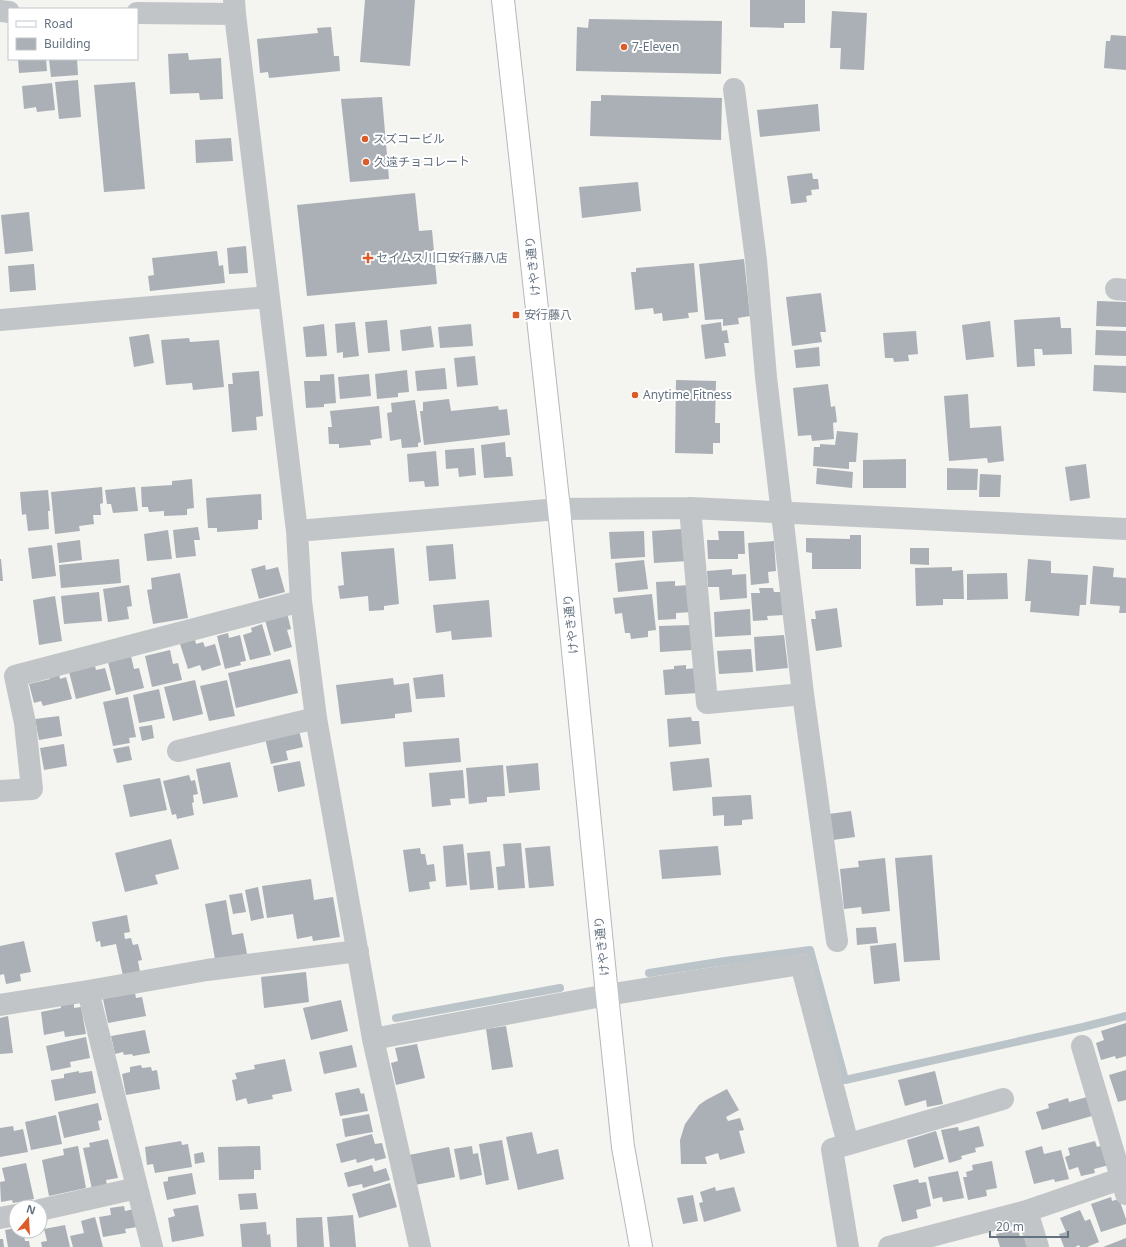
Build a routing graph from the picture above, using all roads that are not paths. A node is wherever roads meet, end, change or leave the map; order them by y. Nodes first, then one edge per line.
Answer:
1 (503, 0) edge
2 (234, 7) edge
3 (138, 13) edge
4 (734, 89) dead end
5 (268, 297) junction
6 (0, 320) edge
7 (690, 508) junction
8 (559, 509) junction
9 (782, 512) junction
10 (1126, 529) edge
11 (297, 531) junction
12 (301, 602) junction
13 (804, 694) junction
14 (316, 718) junction
15 (178, 751) dead end
16 (0, 791) edge
17 (837, 941) dead end
18 (358, 951) junction
19 (88, 991) junction
20 (607, 995) junction
21 (0, 1005) edge
22 (373, 1038) junction
23 (1082, 1046) dead end
24 (1003, 1099) dead end
25 (848, 1144) junction
26 (1124, 1184) edge
27 (137, 1188) junction
28 (48, 1208) edge
29 (1027, 1211) junction
30 (152, 1247) edge
31 (420, 1247) edge
32 (641, 1247) edge
33 (848, 1247) edge
34 (889, 1247) edge
35 (1038, 1247) edge

1 - 8 street, けやき通り
2 - 3 street
2 - 5 street
4 - 9 street
5 - 6 street
5 - 11 street
7 - 8 street
7 - 9 street
7 - 13 street
8 - 11 street
8 - 20 street, けやき通り
9 - 10 street
9 - 13 street
11 - 12 street
12 - 14 street
12 - 16 street
13 - 17 street
14 - 15 street
14 - 18 street
18 - 19 street
18 - 22 street
19 - 21 street
19 - 27 street
20 - 22 street
20 - 25 street
20 - 32 street, けやき通り
22 - 31 street
23 - 26 street
24 - 25 street
25 - 33 street
26 - 29 street
27 - 28 street
27 - 30 street
29 - 34 street
29 - 35 street

